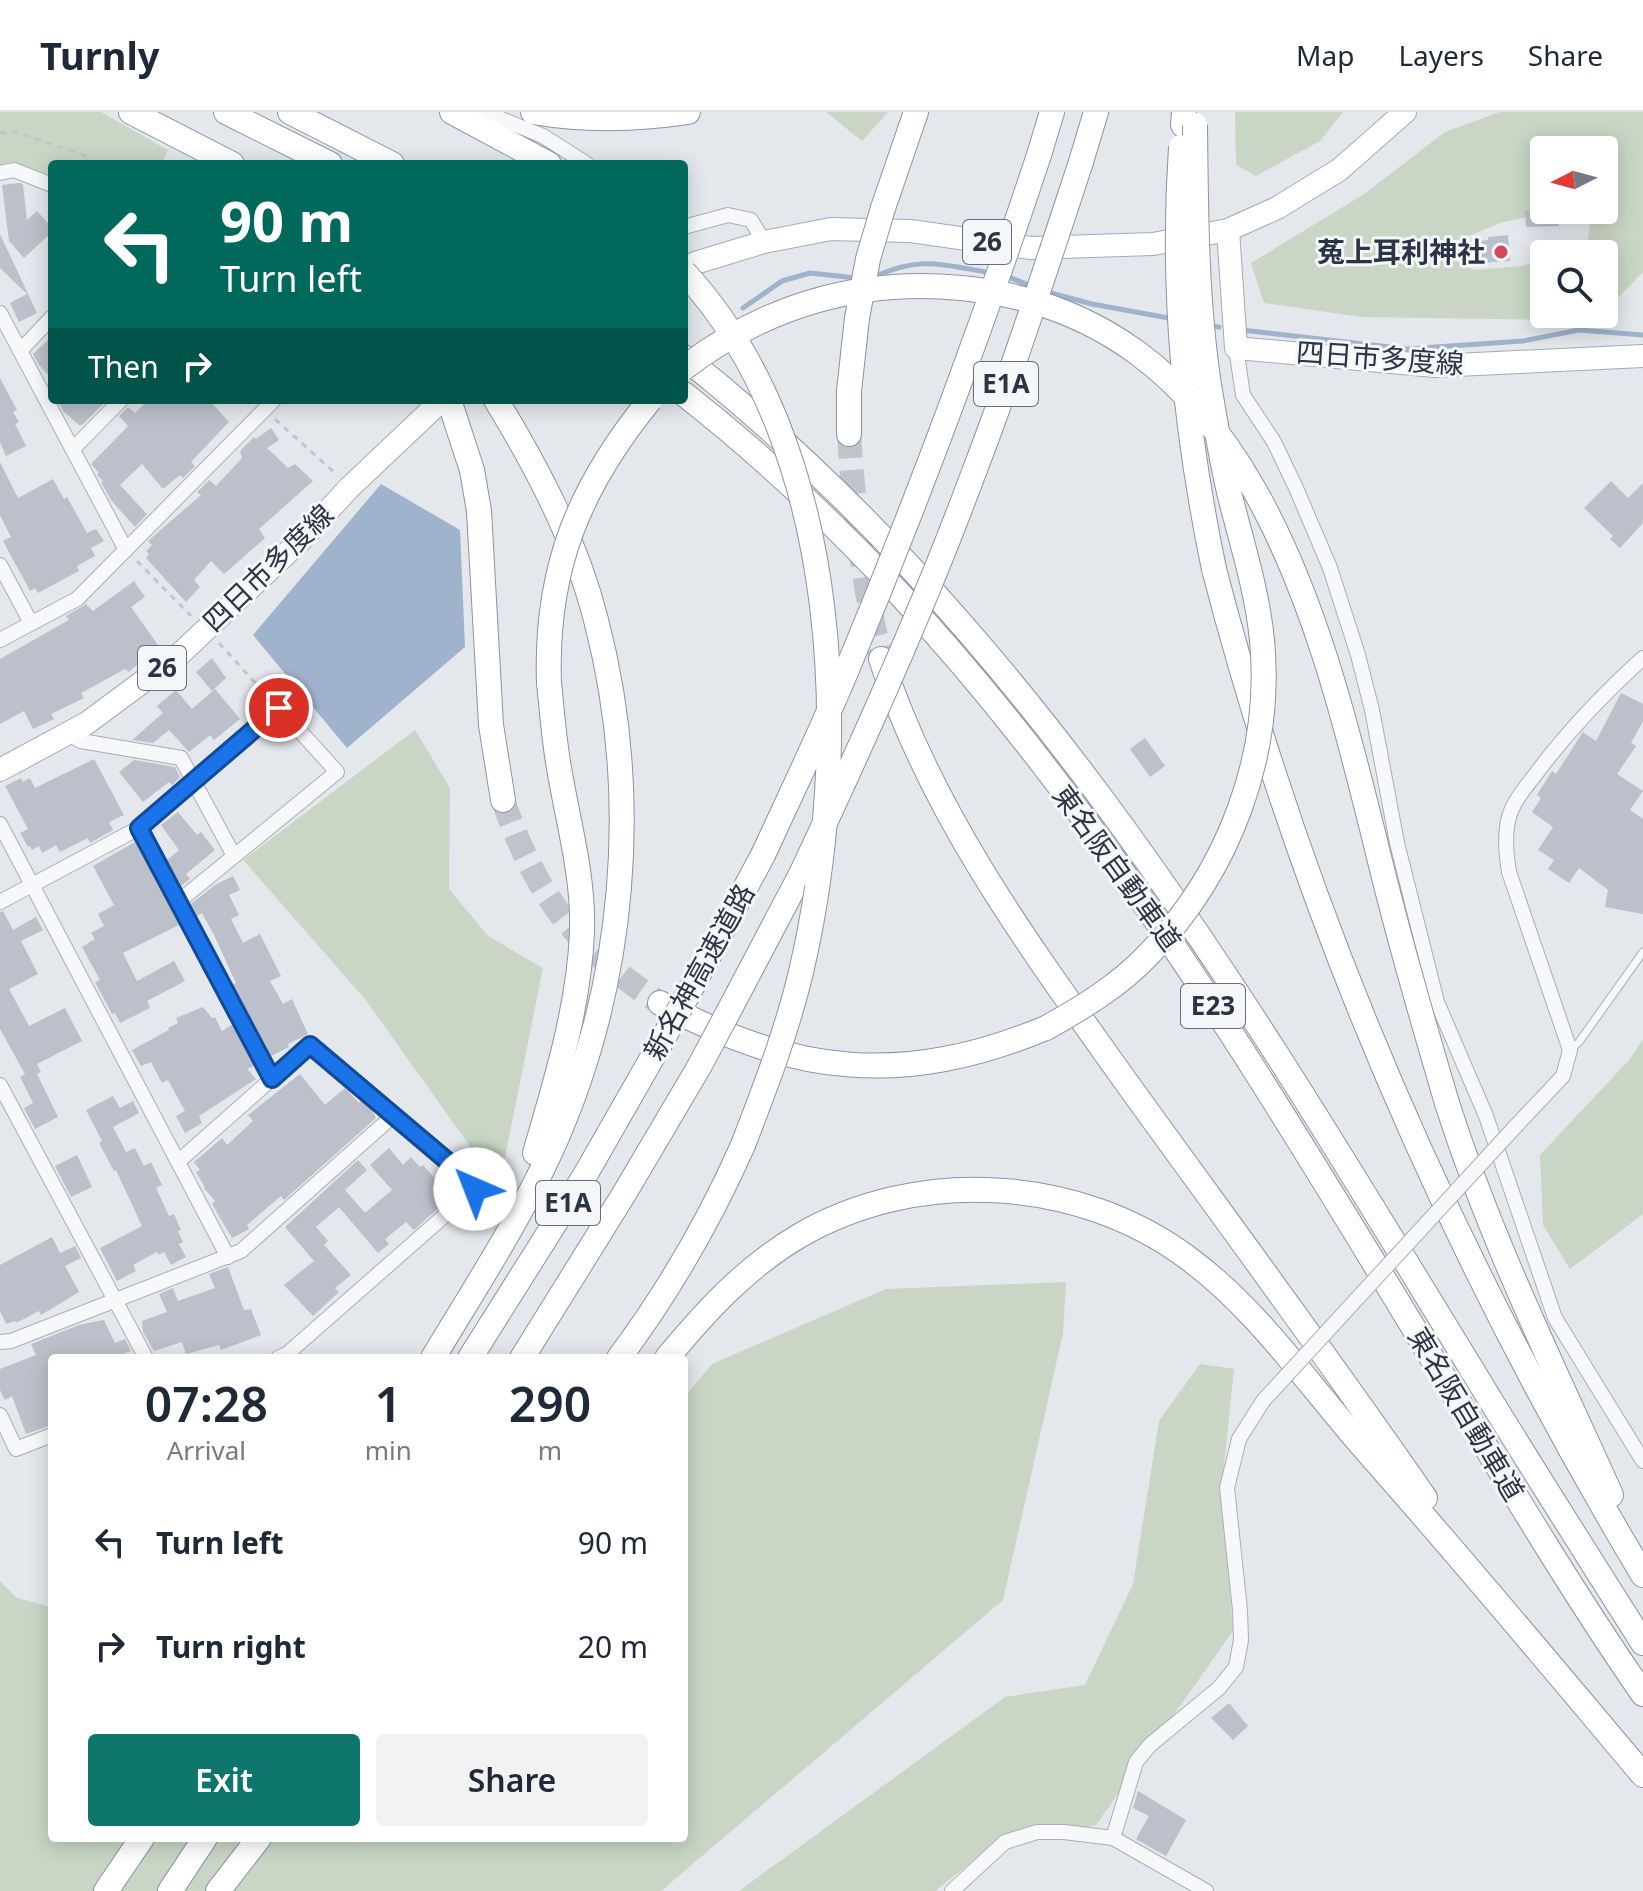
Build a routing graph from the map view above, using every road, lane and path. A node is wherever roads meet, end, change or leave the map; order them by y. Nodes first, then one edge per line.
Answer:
1 (131, 112) edge
2 (226, 112) edge
3 (290, 112) edge
4 (452, 112) edge
5 (484, 112) edge
6 (533, 112) edge
7 (688, 112) edge
8 (916, 112) edge
9 (1052, 112) edge
10 (1096, 112) edge
11 (1405, 112) edge
12 (1189, 119) edge
13 (0, 133) edge
14 (88, 160) edge
15 (224, 160) edge
16 (322, 160) edge
17 (384, 160) edge
18 (542, 160) edge
19 (581, 160) edge
20 (0, 173) edge
21 (48, 183) edge
22 (688, 226) edge
23 (1228, 230) junction
24 (764, 242) junction
25 (690, 268) edge
26 (0, 313) edge
27 (48, 321) edge
28 (1236, 348) junction
29 (20, 351) junction
30 (1643, 356) edge
31 (688, 360) edge
32 (688, 365) edge
33 (688, 397) edge
34 (48, 403) edge
35 (49, 404) edge
36 (117, 404) edge
37 (438, 404) edge
38 (450, 404) edge
39 (498, 404) edge
40 (647, 404) edge
41 (270, 405) edge
42 (849, 434) tunnel mouth
43 (73, 449) junction
44 (340, 478) dead end
45 (126, 550) junction
46 (0, 565) edge
47 (198, 622) dead end
48 (31, 623) junction
49 (0, 640) edge
50 (217, 640) dead end
51 (1643, 658) edge
52 (881, 659) tunnel mouth
53 (279, 708) junction
54 (68, 734) junction
55 (0, 770) edge
56 (194, 781) junction
57 (503, 800) tunnel mouth
58 (0, 824) edge
59 (139, 828) junction
60 (234, 856) junction
61 (32, 885) junction
62 (0, 902) edge
63 (178, 902) junction
64 (1643, 952) edge
65 (660, 1003) tunnel mouth
66 (1570, 1050) junction
67 (272, 1079) junction
68 (0, 1085) edge
69 (394, 1115) junction
70 (179, 1161) junction
71 (504, 1238) junction
72 (228, 1257) junction
73 (114, 1299) junction
74 (1, 1341) edge
75 (144, 1354) edge
76 (287, 1354) edge
77 (435, 1354) edge
78 (473, 1354) edge
79 (524, 1354) edge
80 (622, 1354) edge
81 (670, 1354) edge
82 (0, 1415) edge
83 (48, 1437) edge
84 (1643, 1461) edge
85 (1643, 1565) edge
86 (1643, 1575) edge
87 (1488, 1588) junction
88 (1643, 1643) edge
89 (1643, 1694) edge
90 (1643, 1775) edge
91 (1113, 1838) junction
92 (139, 1842) edge
93 (202, 1842) edge
94 (256, 1842) edge
95 (106, 1891) edge
96 (170, 1891) edge
97 (218, 1891) edge
98 (952, 1891) edge
99 (1206, 1891) edge

1 - 15 highway
2 - 16 highway
3 - 17 highway
4 - 18 highway
5 - 19 street
6 - 7 highway
8 - 42 highway, bridge
9 - 78 highway, 新名神高速道路 / E1A, bridge
10 - 79 highway, 新名神高速道路 / E1A, bridge
11 - 23 main road, 26
12 - 65 highway, bridge
12 - 86 highway, bridge
13 - 14 path
20 - 21 street
22 - 24 street
23 - 24 main road, 26
23 - 28 main road
24 - 25 main road, 26
25 - 80 highway, bridge
26 - 29 street
27 - 29 street
28 - 30 main road, 四日市多度線
28 - 84 street
29 - 34 street
31 - 88 highway, 東名阪自動車道 / E23
32 - 85 highway, bridge
33 - 89 highway, 東名阪自動車道 / E23
35 - 43 street
36 - 43 street
37 - 54 main road, 四日市多度線 / 26
38 - 57 highway
39 - 71 highway
40 - 71 highway, bridge
41 - 44 path
41 - 45 street
43 - 45 street
45 - 47 path
45 - 48 street
46 - 48 street
48 - 49 street
50 - 53 path
51 - 66 street
52 - 87 highway
53 - 56 street
53 - 60 street
54 - 55 main road, 四日市多度線 / 26
54 - 56 street
56 - 59 street
56 - 60 street
58 - 61 street
59 - 61 street
59 - 63 street
60 - 63 street
61 - 62 street
61 - 70 street
63 - 67 street
64 - 66 lane
66 - 91 street, bridge
67 - 69 street
67 - 70 street
68 - 73 street
69 - 72 street
69 - 76 street
70 - 72 street
71 - 77 highway
72 - 73 street
73 - 74 street
73 - 75 street
81 - 87 highway
82 - 83 street
87 - 90 highway
91 - 98 street
91 - 99 street
92 - 95 highway
93 - 96 highway
94 - 97 highway

